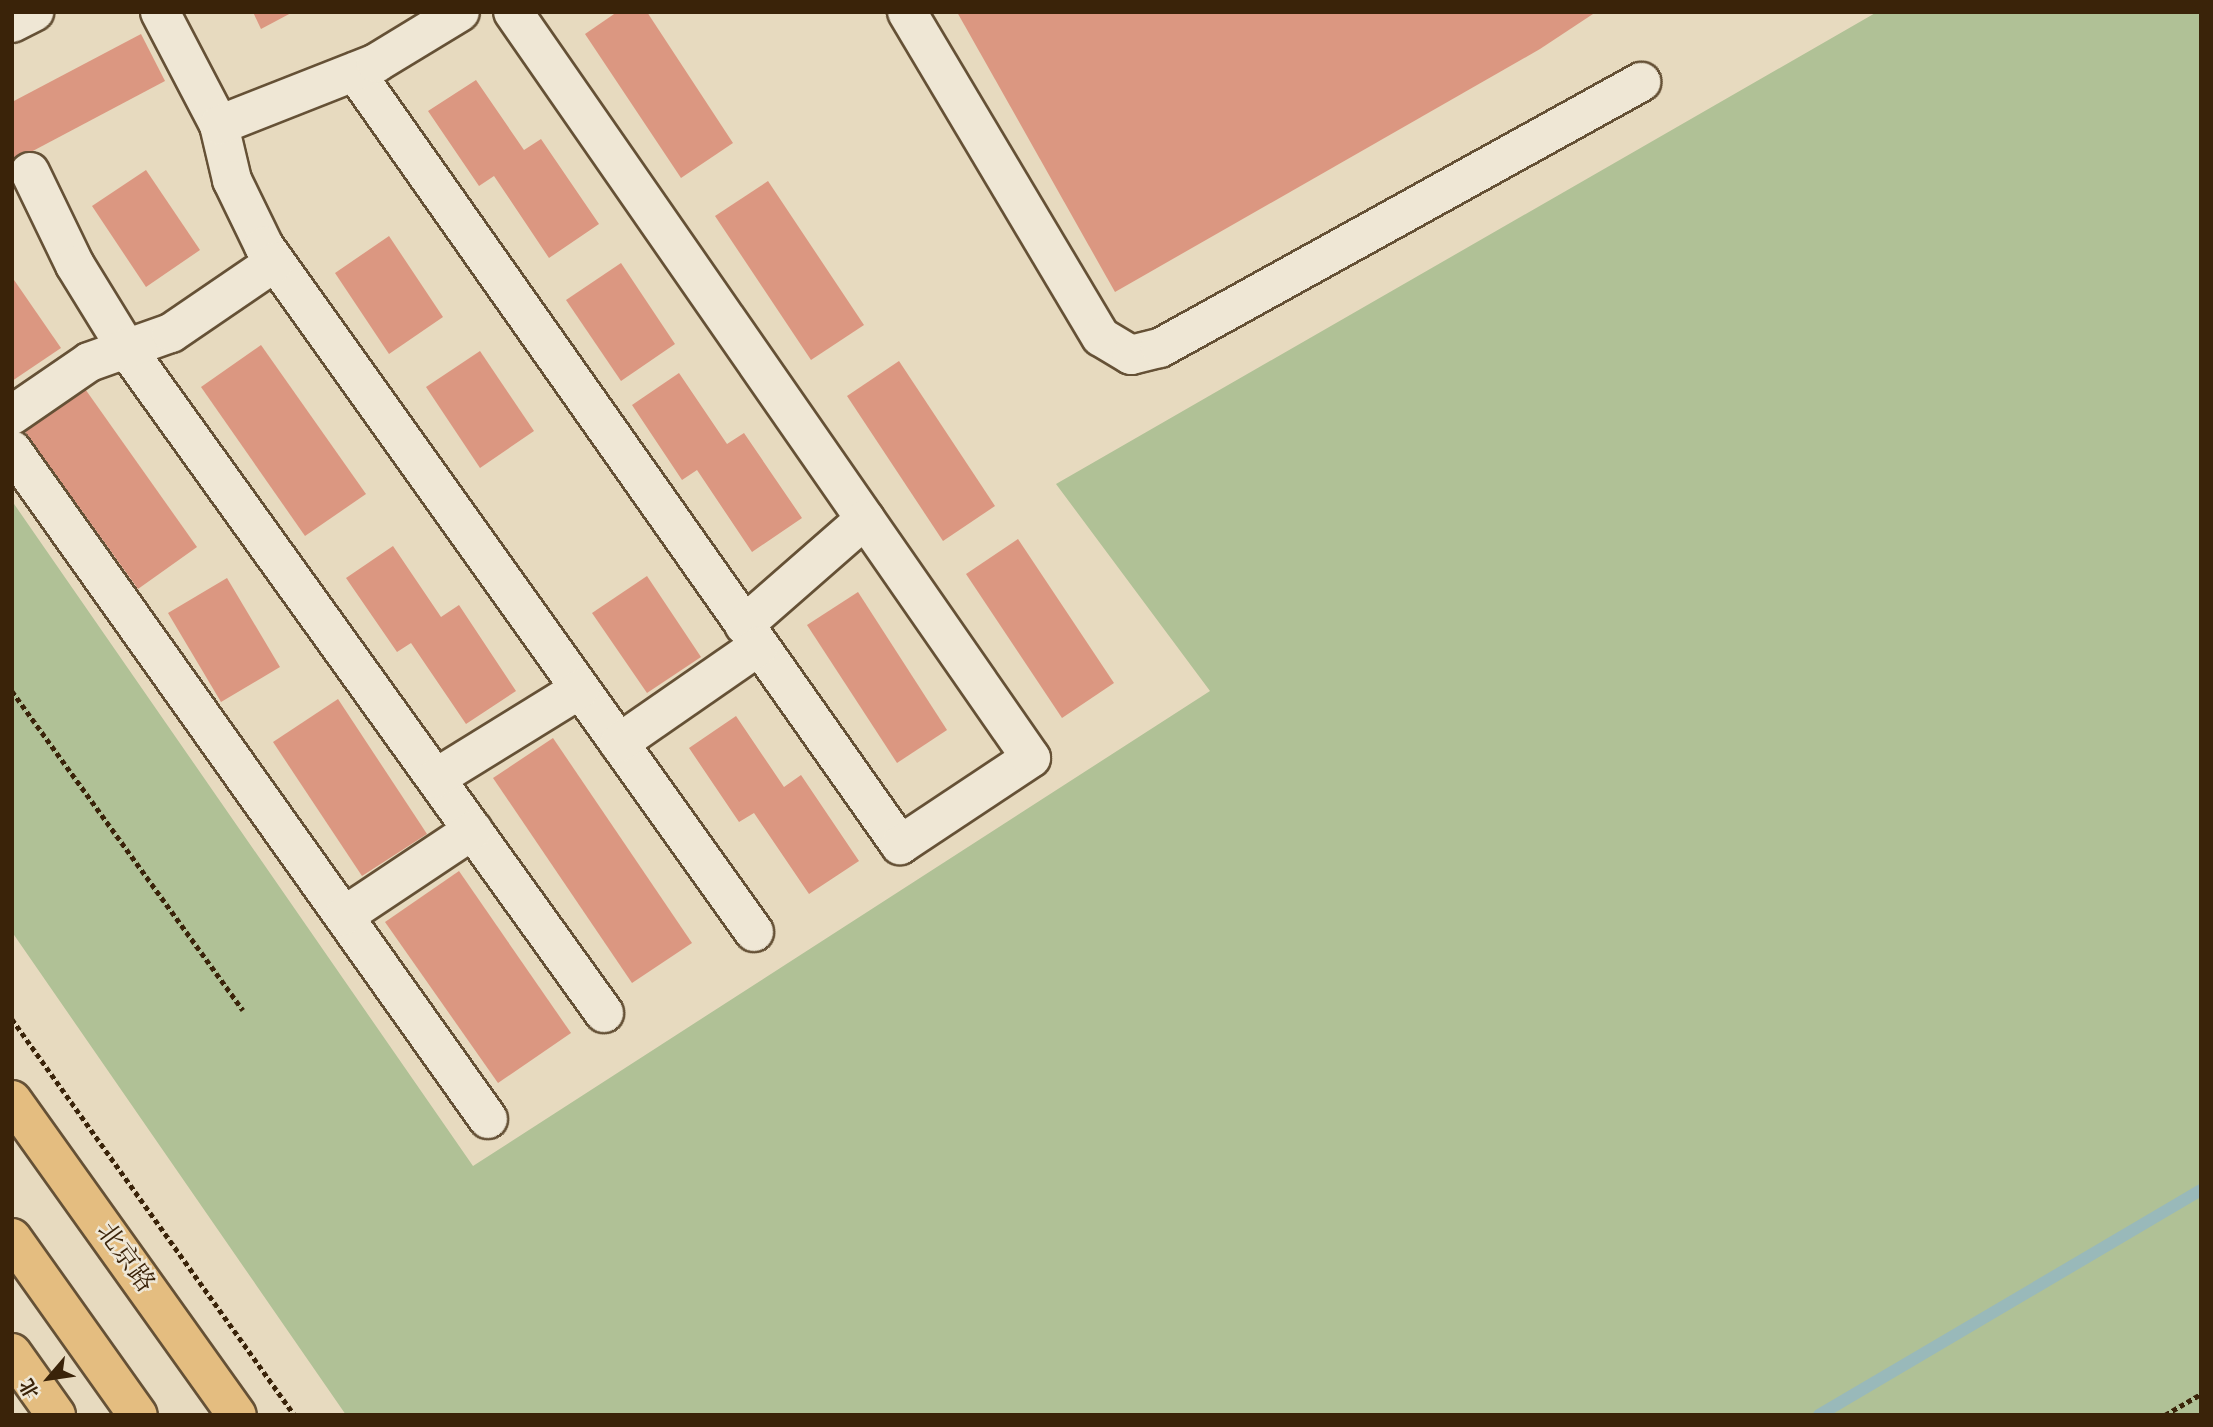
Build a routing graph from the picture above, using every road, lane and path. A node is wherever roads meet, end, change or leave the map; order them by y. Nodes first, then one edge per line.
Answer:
1 (34, 12) edge
2 (160, 12) edge
3 (460, 12) edge
4 (513, 12) edge
5 (908, 12) edge
6 (12, 23) edge
7 (355, 72) junction
8 (1642, 82) dead end
9 (219, 125) junction
10 (30, 172) dead end
11 (275, 262) junction
12 (126, 348) junction
13 (12, 415) edge
14 (12, 450) edge
15 (865, 519) junction
16 (752, 635) junction
17 (580, 689) junction
18 (12, 691) edge
19 (619, 743) junction
20 (436, 778) junction
21 (472, 830) junction
22 (344, 916) junction
23 (754, 932) dead end
24 (243, 1010) dead end
25 (604, 1013) dead end
26 (12, 1019) edge
27 (12, 1100) edge
28 (488, 1119) dead end
29 (12, 1238) edge
30 (12, 1353) edge
31 (2201, 1394) edge
32 (56, 1415) edge
33 (138, 1415) edge
34 (237, 1415) edge
35 (294, 1415) edge
36 (2165, 1415) edge

1 - 6 street
2 - 9 street
3 - 7 street
4 - 15 street
5 - 8 street
7 - 9 street
7 - 16 street
9 - 11 street
10 - 12 street
11 - 12 street
11 - 17 street
12 - 13 street
12 - 20 street
14 - 22 street
15 - 16 street
15 - 16 street
16 - 19 street
17 - 19 street
17 - 20 street
18 - 24 path
19 - 23 street
20 - 21 street
21 - 22 street
21 - 25 street
22 - 28 street
26 - 35 path
27 - 34 main road, 北京路
29 - 33 main road
30 - 32 main road
31 - 36 path

